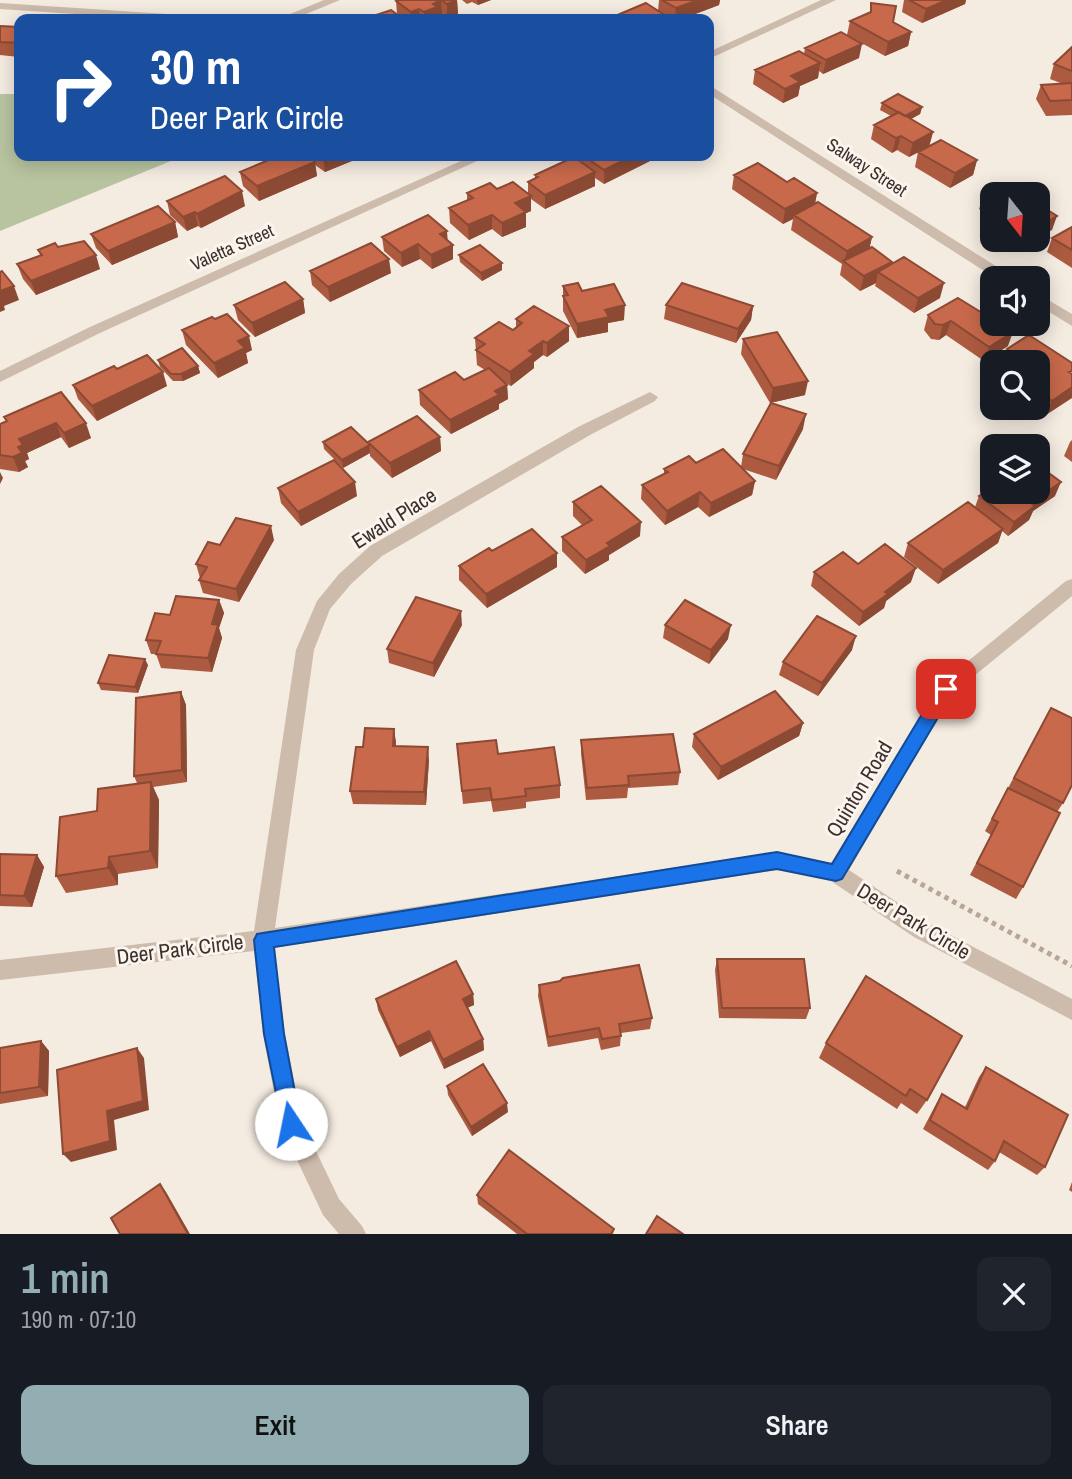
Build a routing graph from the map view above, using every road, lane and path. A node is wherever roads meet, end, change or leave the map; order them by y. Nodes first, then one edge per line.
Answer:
1 (334, 0) edge
2 (830, 0) edge
3 (0, 6) edge
4 (122, 14) edge
5 (297, 14) edge
6 (714, 54) edge
7 (714, 92) edge
8 (451, 161) edge
9 (470, 161) edge
10 (458, 166) junction
11 (986, 266) edge
12 (1050, 307) edge
13 (1072, 321) edge
14 (0, 377) edge
15 (650, 397) dead end
16 (1072, 586) edge
17 (897, 872) dead end
18 (836, 873) junction
19 (263, 940) junction
20 (1072, 966) edge
21 (0, 970) edge
22 (1072, 1010) edge
23 (354, 1234) edge

1 - 5 street
2 - 6 street
3 - 4 street
7 - 11 street, Salway Street
8 - 10 street
9 - 10 street, Valetta Street
10 - 14 street, Valetta Street
12 - 13 street
15 - 19 street, Ewald Place
16 - 18 street, Quinton Road
17 - 20 path
18 - 19 street, Deer Park Circle
18 - 22 street, Deer Park Circle
19 - 21 street, Deer Park Circle
19 - 23 street, Ewald Place

